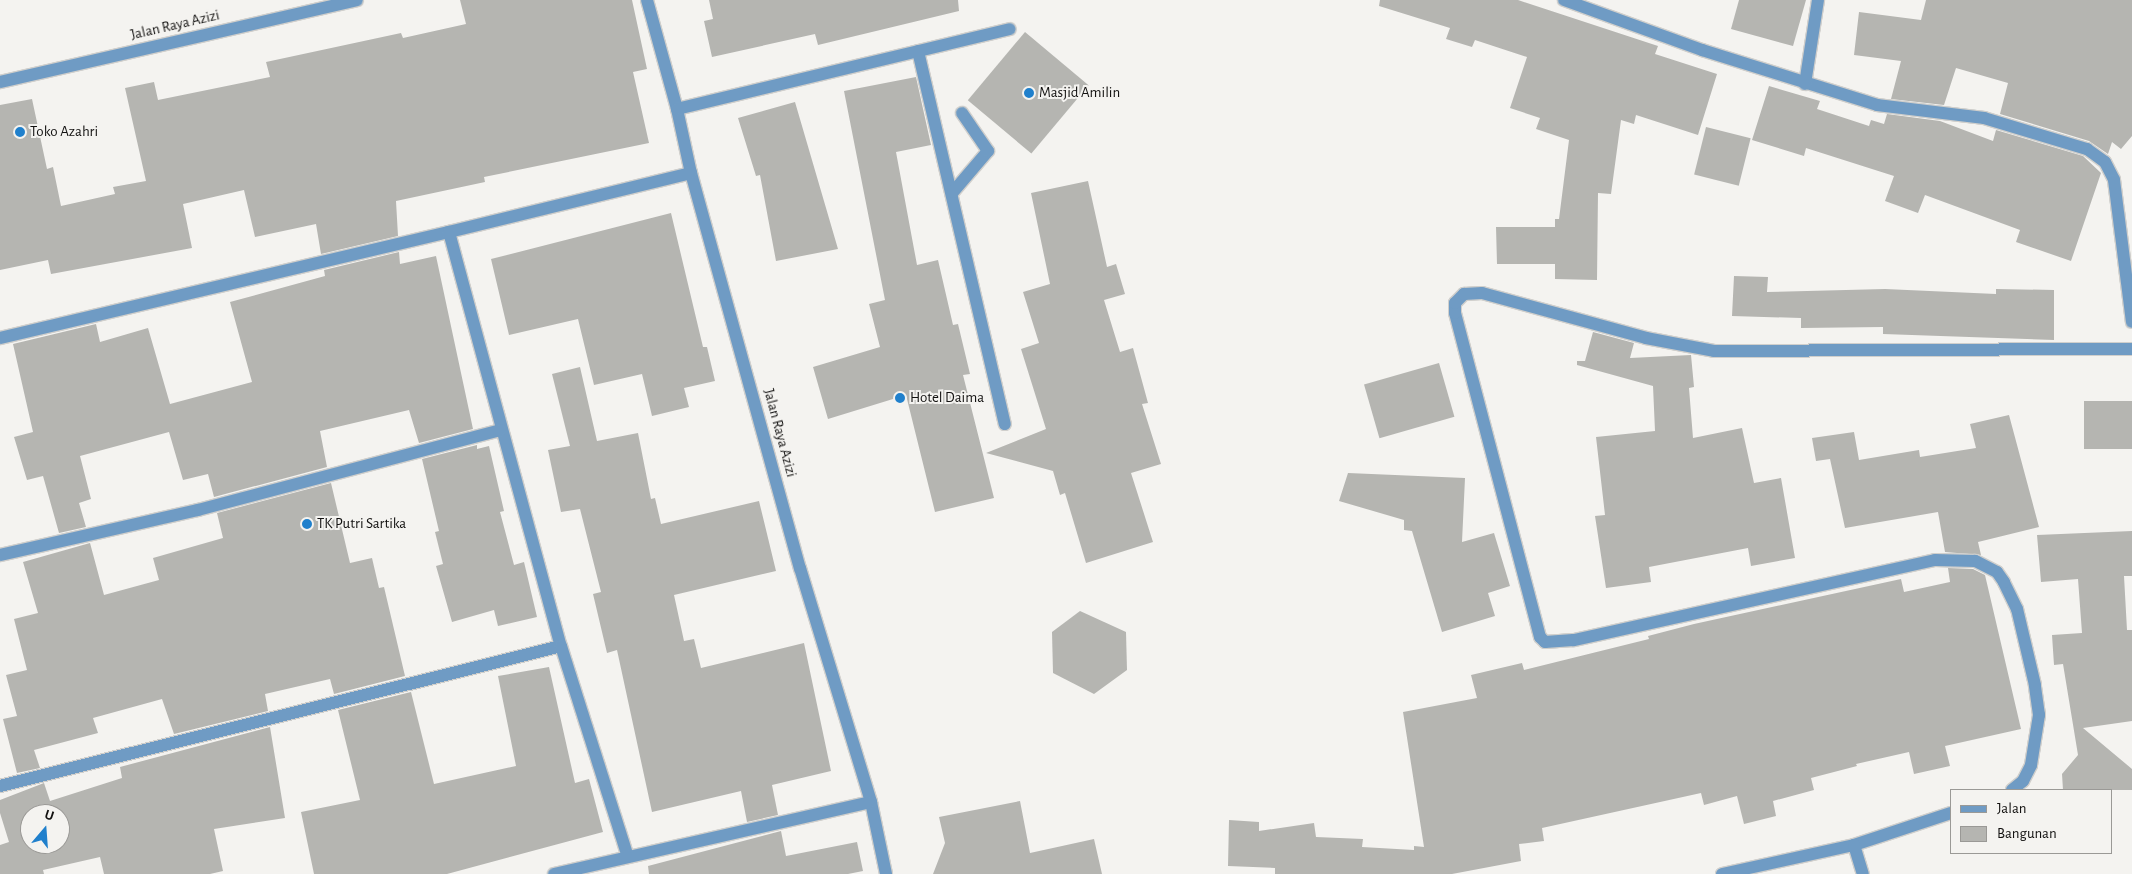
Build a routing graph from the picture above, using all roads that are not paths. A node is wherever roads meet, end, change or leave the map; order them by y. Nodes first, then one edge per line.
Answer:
1 (357, 0) edge
2 (647, 0) edge
3 (1564, 0) edge
4 (1818, 0) edge
5 (1009, 29) dead end
6 (918, 51) junction
7 (0, 82) edge
8 (1805, 84) junction
9 (677, 109) junction
10 (962, 113) dead end
11 (691, 173) junction
12 (953, 192) junction
13 (449, 232) junction
14 (2132, 322) edge
15 (0, 338) edge
16 (2132, 349) edge
17 (1005, 424) dead end
18 (500, 430) junction
19 (0, 555) edge
20 (561, 646) junction
21 (0, 786) edge
22 (2013, 789) edge
23 (871, 802) junction
24 (1950, 814) edge
25 (1854, 844) junction
26 (628, 857) junction
27 (554, 874) edge
28 (886, 874) edge
29 (1722, 874) edge
30 (1862, 874) edge

1 - 7 street, Jalan Raya Azizi
2 - 9 street, Jalan Raya Azizi
3 - 8 street
4 - 8 street
5 - 6 street
6 - 9 street
6 - 12 street
8 - 14 street
9 - 11 street, Jalan Raya Azizi
10 - 12 street
11 - 13 street
11 - 23 street, Jalan Raya Azizi
12 - 17 street
13 - 15 street
13 - 18 street
16 - 22 street
18 - 19 street
18 - 20 street
20 - 21 street
20 - 26 street
23 - 26 street
23 - 28 street, Jalan Raya Azizi
24 - 25 street
25 - 29 street
25 - 30 street
26 - 27 street

